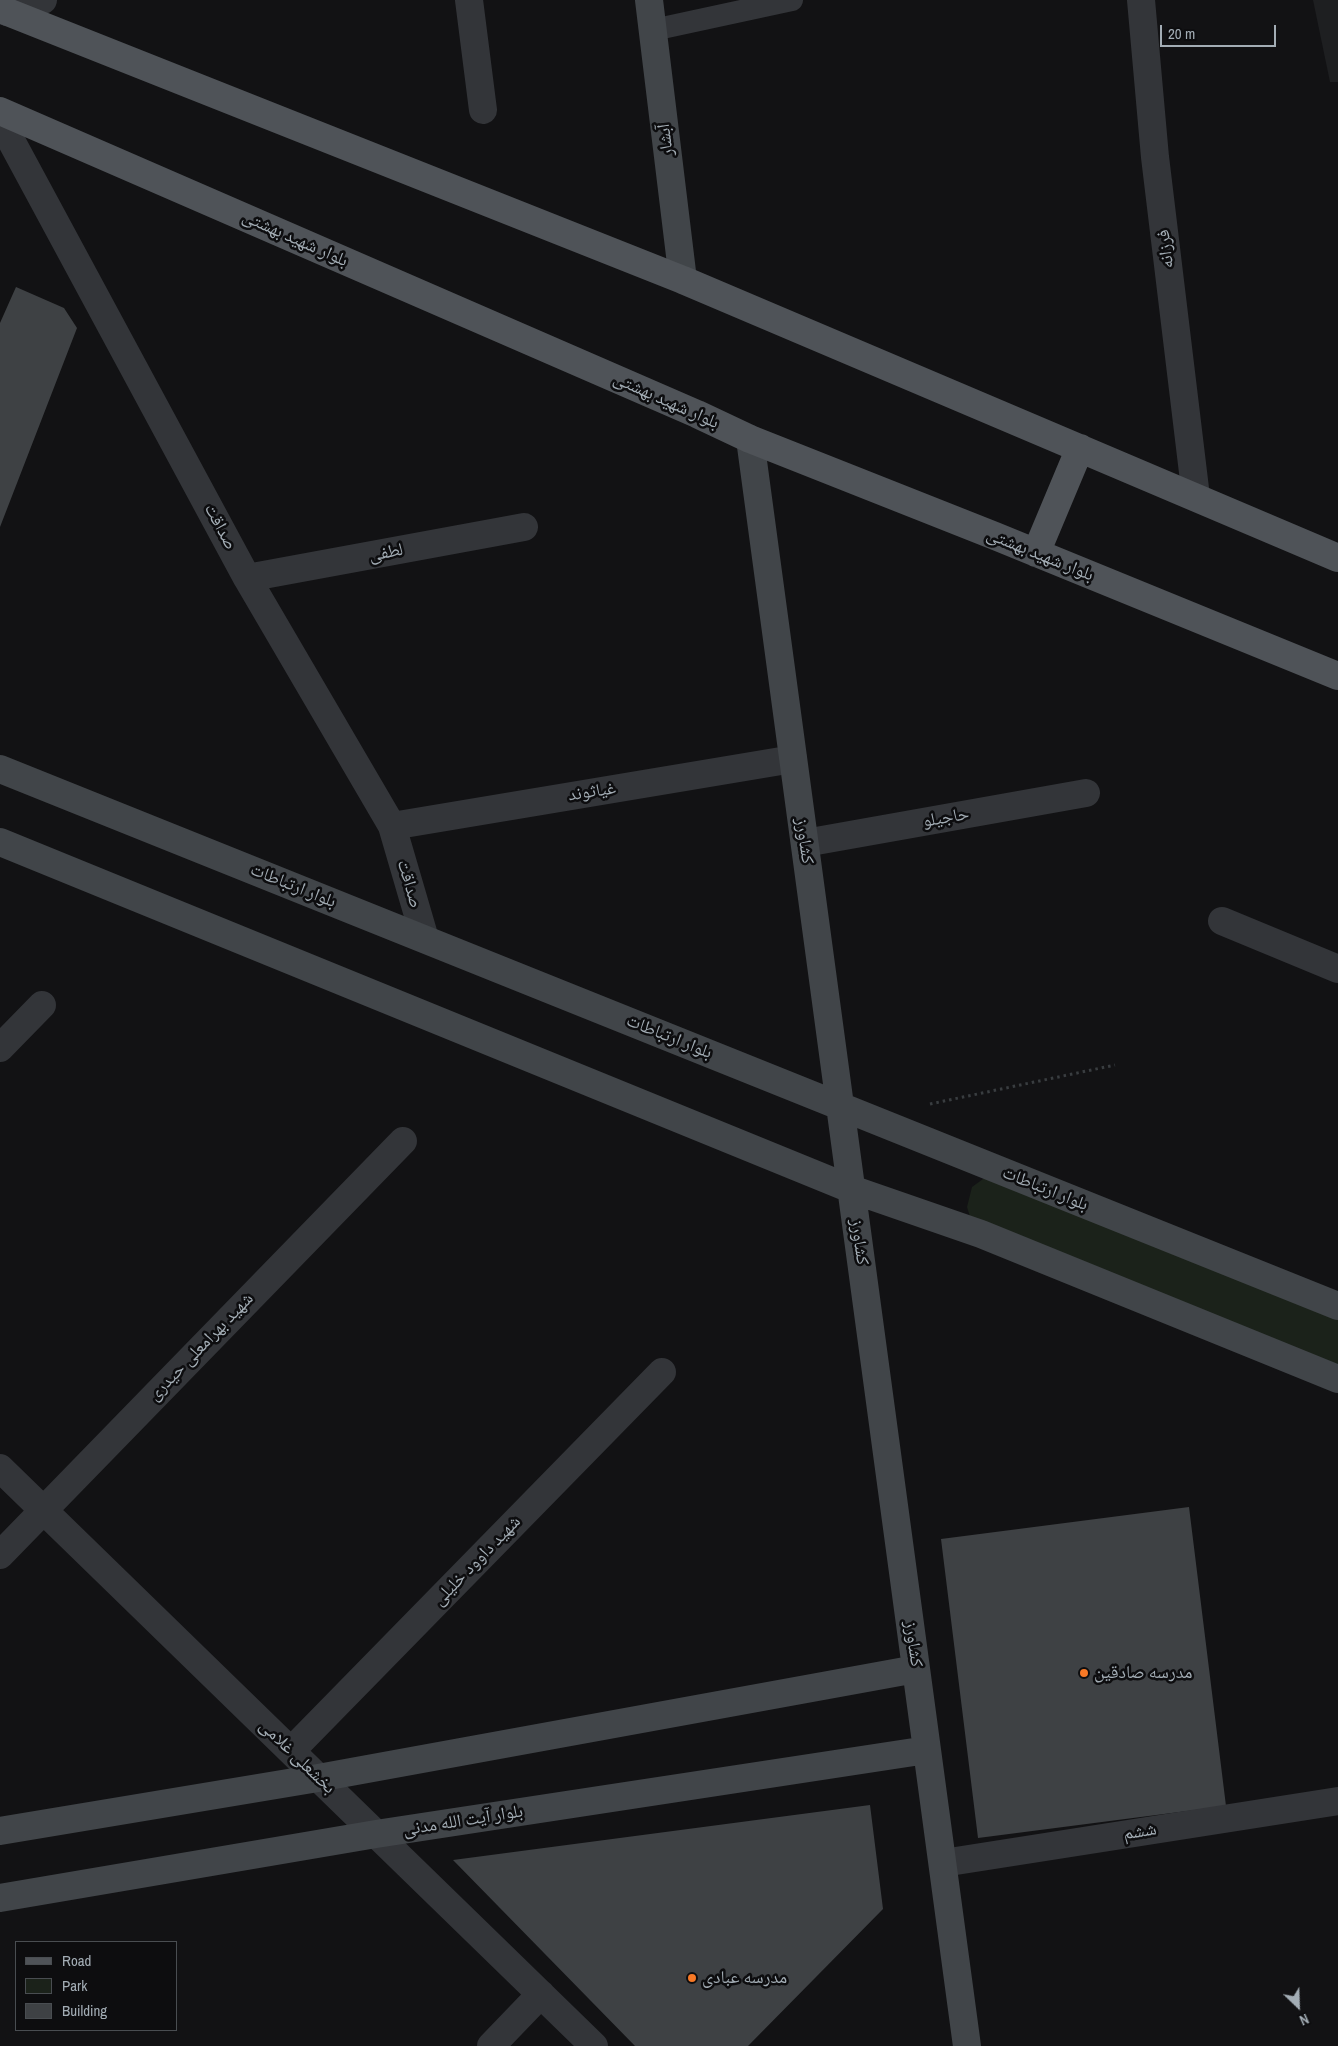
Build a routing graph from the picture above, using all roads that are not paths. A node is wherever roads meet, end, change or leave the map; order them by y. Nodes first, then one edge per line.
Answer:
1 (43, 0) edge
2 (469, 0) edge
3 (649, 0) edge
4 (792, 0) edge
5 (1140, 0) edge
6 (4, 10) edge
7 (653, 30) junction
8 (483, 110) dead end
9 (0, 111) edge
10 (0, 120) edge
11 (683, 280) junction
12 (750, 439) junction
13 (1080, 448) junction
14 (1196, 498) junction
15 (524, 527) dead end
16 (1036, 553) junction
17 (1338, 558) edge
18 (247, 578) junction
19 (1338, 676) edge
20 (793, 759) junction
21 (0, 769) edge
22 (1086, 793) dead end
23 (392, 826) junction
24 (0, 842) edge
25 (805, 843) junction
26 (1222, 921) dead end
27 (425, 939) junction
28 (1338, 969) edge
29 (42, 1005) dead end
30 (0, 1048) edge
31 (840, 1105) junction
32 (403, 1141) dead end
33 (851, 1189) junction
34 (1338, 1306) edge
35 (662, 1372) dead end
36 (1338, 1379) edge
37 (0, 1468) edge
38 (42, 1509) junction
39 (0, 1555) edge
40 (916, 1669) junction
41 (927, 1750) junction
42 (291, 1751) junction
43 (318, 1778) junction
44 (1338, 1801) edge
45 (0, 1831) edge
46 (376, 1834) junction
47 (943, 1863) junction
48 (0, 1898) edge
49 (541, 1994) junction
50 (491, 2046) edge
51 (594, 2046) edge
52 (967, 2046) edge

1 - 6 street
2 - 8 street
3 - 7 street, آبشار
4 - 7 lane
5 - 14 street, فرزانه
6 - 11 main road
7 - 11 street, آبشار
9 - 12 main road, بلوار شهید بهشتی
10 - 18 street, صداقت
11 - 13 main road
12 - 16 main road, بلوار شهید بهشتی
12 - 20 street, کشاورز
13 - 14 main road
13 - 16 main road
14 - 17 main road
15 - 18 street, لطفی
16 - 19 main road, بلوار شهید بهشتی
18 - 23 street, صداقت
20 - 23 street, غیاثوند
20 - 25 street, کشاورز
21 - 27 street, بلوار ارتباطات
22 - 25 street, حاجیلو
23 - 27 street, صداقت
24 - 33 street
25 - 31 street, کشاورز
26 - 28 street
27 - 31 street, بلوار ارتباطات
29 - 30 street
31 - 33 street, کشاورز
31 - 34 street, بلوار ارتباطات
32 - 38 street, شهید بهرامعلی حیدری
33 - 36 street
33 - 40 street, کشاورز
35 - 42 street, شهید داوود خلیلی
37 - 38 street, بخشعلی غلامی
38 - 39 street, شهید بهرامعلی حیدری
38 - 42 street, بخشعلی غلامی
40 - 41 street, کشاورز
40 - 43 street
41 - 46 street, بلوار آیت الله مدنی
41 - 47 street, کشاورز
42 - 43 street, بخشعلی غلامی
43 - 45 street
43 - 46 street, بخشعلی غلامی
44 - 47 street, ششم
46 - 48 street, بلوار آیت الله مدنی
46 - 49 street, بخشعلی غلامی
47 - 52 street, کشاورز
49 - 50 street
49 - 51 street, بخشعلی غلامی

